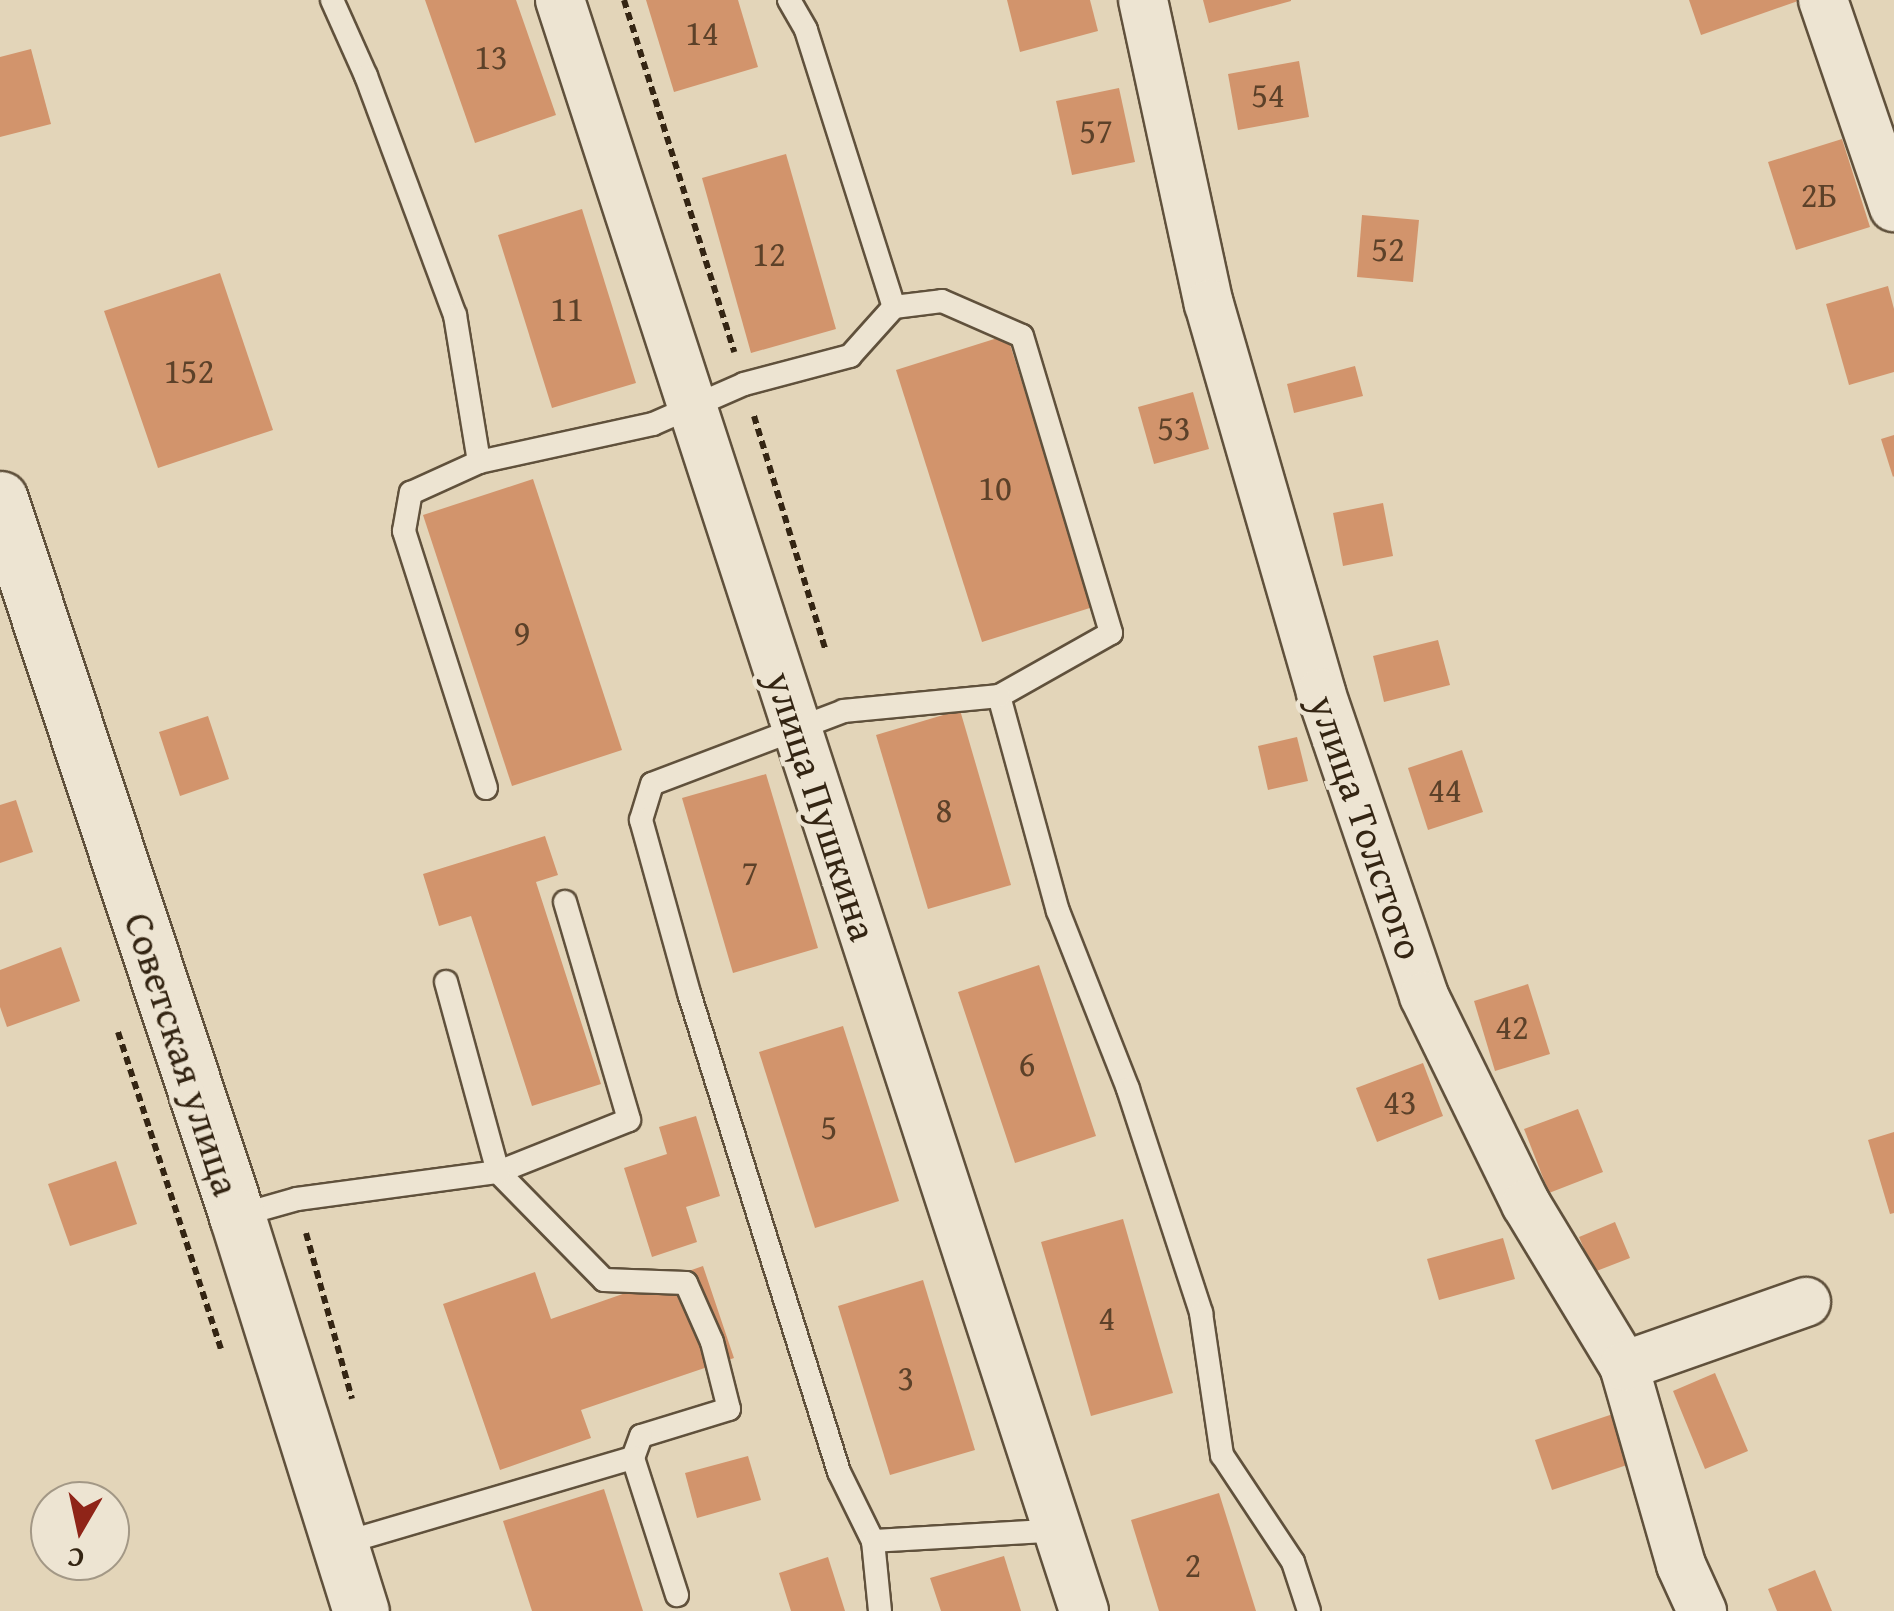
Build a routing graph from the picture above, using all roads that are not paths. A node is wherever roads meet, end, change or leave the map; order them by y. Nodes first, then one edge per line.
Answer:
1 (332, 0) edge
2 (560, 0) edge
3 (789, 0) edge
4 (1143, 0) edge
5 (1823, 0) edge
6 (1894, 207) edge
7 (894, 306) junction
8 (691, 408) junction
9 (480, 462) junction
10 (0, 499) edge
11 (999, 696) junction
12 (797, 729) junction
13 (486, 788) dead end
14 (564, 902) dead end
15 (446, 982) dead end
16 (498, 1172) junction
17 (237, 1216) junction
18 (1806, 1302) dead end
19 (1624, 1366) junction
20 (633, 1458) junction
21 (1060, 1530) junction
22 (873, 1541) junction
23 (340, 1544) junction
24 (677, 1595) dead end
25 (360, 1611) edge
26 (880, 1611) edge
27 (1084, 1611) edge
28 (1309, 1611) edge
29 (1702, 1611) edge

1 - 9 lane
2 - 8 street, улица Пушкина
3 - 7 lane
4 - 19 street, улица Толстого
5 - 6 street
7 - 8 lane
7 - 11 lane
8 - 9 lane
8 - 12 street, улица Пушкина
9 - 13 lane
10 - 17 main road, Советская улица
11 - 12 lane
11 - 28 lane
12 - 21 street, улица Пушкина
12 - 22 lane
14 - 16 lane
15 - 16 lane
16 - 17 lane
16 - 20 lane
17 - 23 main road, Советская улица
18 - 19 street
19 - 29 street, улица Толстого
20 - 23 lane
20 - 24 lane
21 - 22 lane
21 - 27 street, улица Пушкина
22 - 26 lane
23 - 25 main road, Советская улица

